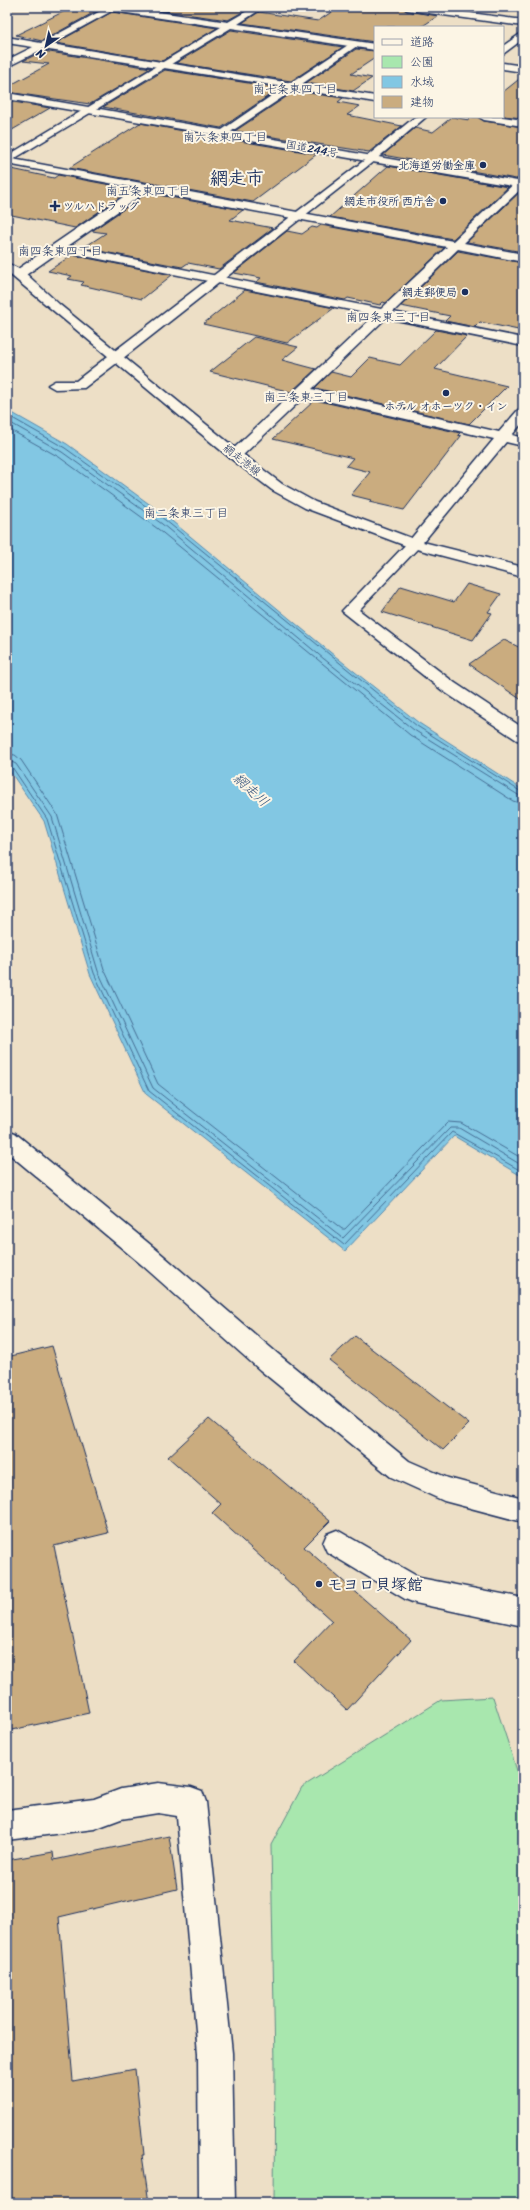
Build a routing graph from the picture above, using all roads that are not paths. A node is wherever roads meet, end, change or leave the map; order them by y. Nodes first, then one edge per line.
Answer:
1 (112, 7) edge
2 (260, 7) edge
3 (407, 7) edge
4 (523, 24) edge
5 (230, 25) junction
6 (523, 35) edge
7 (7, 40) edge
8 (354, 44) junction
9 (42, 46) junction
10 (374, 47) edge
11 (504, 50) edge
12 (7, 64) edge
13 (164, 65) junction
14 (504, 66) edge
15 (523, 69) edge
16 (293, 86) junction
17 (7, 96) edge
18 (374, 100) edge
19 (88, 110) junction
20 (420, 118) edge
21 (490, 118) edge
22 (523, 123) edge
23 (223, 134) junction
24 (370, 159) junction
25 (7, 161) edge
26 (522, 184) edge
27 (145, 187) junction
28 (298, 216) junction
29 (456, 245) junction
30 (58, 247) junction
31 (523, 258) edge
32 (13, 270) edge
33 (216, 279) junction
34 (384, 313) junction
35 (523, 342) edge
36 (117, 356) junction
37 (55, 385) dead end
38 (302, 391) junction
39 (523, 413) edge
40 (503, 438) junction
41 (523, 442) edge
42 (235, 456) junction
43 (414, 544) junction
44 (523, 572) edge
45 (523, 735) edge
46 (7, 1139) edge
47 (523, 1510) edge
48 (337, 1543) dead end
49 (523, 1612) edge
50 (7, 1825) edge
51 (217, 2203) edge

1 - 5 main road
1 - 9 main road
2 - 5 main road
3 - 4 main road
5 - 8 main road
5 - 13 main road
6 - 11 main road
7 - 9 main road
8 - 10 main road
8 - 16 main road
9 - 12 main road
9 - 13 main road
13 - 16 main road
13 - 19 main road
14 - 15 main road
16 - 18 main road
16 - 23 main road
17 - 19 main road, 国道244号
19 - 23 main road, 国道244号
19 - 25 main road
20 - 24 main road
21 - 22 main road
23 - 24 main road, 国道244号
24 - 26 main road, 国道244号
24 - 28 main road
25 - 27 main road
26 - 29 main road
27 - 28 main road
27 - 30 main road
28 - 29 main road
28 - 33 main road
29 - 31 main road
29 - 34 main road
30 - 32 main road
30 - 33 main road
32 - 36 main road, 網走港線
33 - 34 main road
33 - 36 main road
34 - 35 main road
34 - 38 main road
36 - 37 main road
36 - 42 main road, 網走港線
38 - 40 main road
38 - 42 main road
39 - 40 main road
40 - 41 main road
40 - 43 main road
42 - 43 main road, 網走港線
43 - 44 main road, 網走港線
43 - 45 main road
46 - 47 main road
48 - 49 main road
50 - 51 main road

